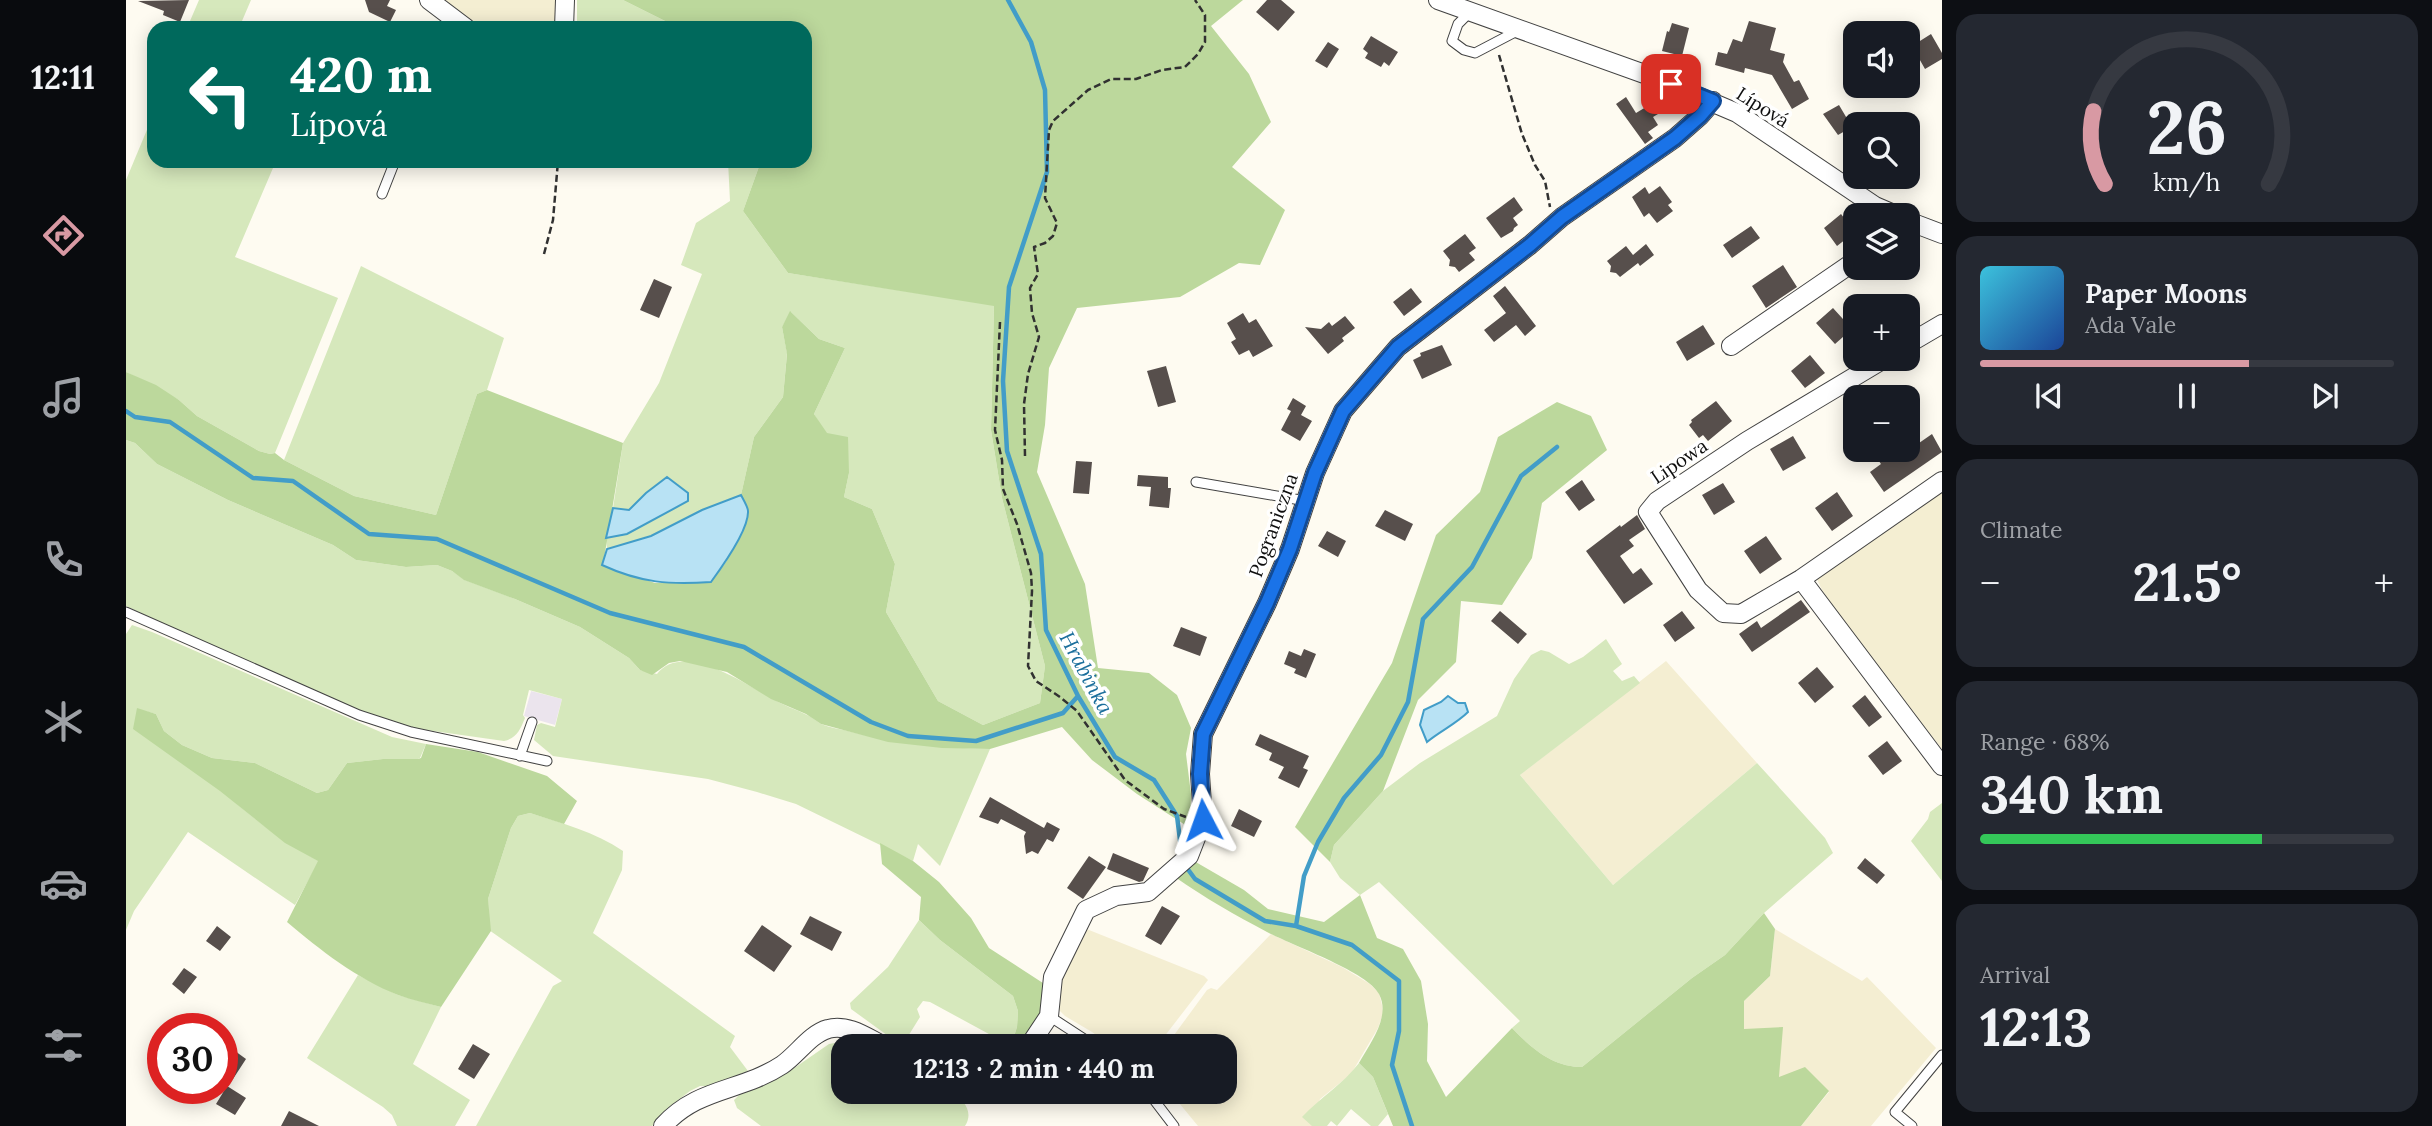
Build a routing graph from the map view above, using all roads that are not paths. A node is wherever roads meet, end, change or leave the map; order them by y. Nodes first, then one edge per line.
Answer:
1 (429, 0) edge
2 (565, 0) edge
3 (1438, 0) edge
4 (1470, 12) junction
5 (448, 21) edge
6 (564, 21) edge
7 (1518, 30) junction
8 (1713, 101) junction
9 (392, 168) edge
10 (382, 194) dead end
11 (1871, 203) edge
12 (1920, 226) edge
13 (1942, 234) edge
14 (1843, 269) edge
15 (1942, 324) edge
16 (1920, 337) edge
17 (1731, 346) dead end
18 (1864, 371) edge
19 (1942, 481) edge
20 (1196, 482) dead end
21 (1306, 501) junction
22 (1801, 579) junction
23 (126, 612) edge
24 (532, 722) dead end
25 (520, 755) junction
26 (547, 761) dead end
27 (1942, 766) edge
28 (1049, 1016) junction
29 (858, 1034) edge
30 (1037, 1034) edge
31 (1077, 1034) edge
32 (1942, 1055) edge
33 (1157, 1104) edge
34 (663, 1126) edge
35 (1174, 1126) edge
36 (1912, 1126) edge

1 - 5 street
2 - 6 street
3 - 4 street, Lípová
4 - 7 street, Lípová
4 - 7 lane
7 - 8 street, Lípová
8 - 11 street, Lípová
8 - 21 street, Pograniczna
9 - 10 lane
12 - 13 street, Lípová
14 - 17 street
15 - 16 street
18 - 22 street, Lipowa
19 - 22 street, Lipowa
20 - 21 lane
21 - 28 street, Pograniczna
22 - 27 street
23 - 25 lane
24 - 25 lane
25 - 26 lane
28 - 30 street, Pograniczna
28 - 31 lane
29 - 34 street
32 - 36 lane
33 - 35 lane

